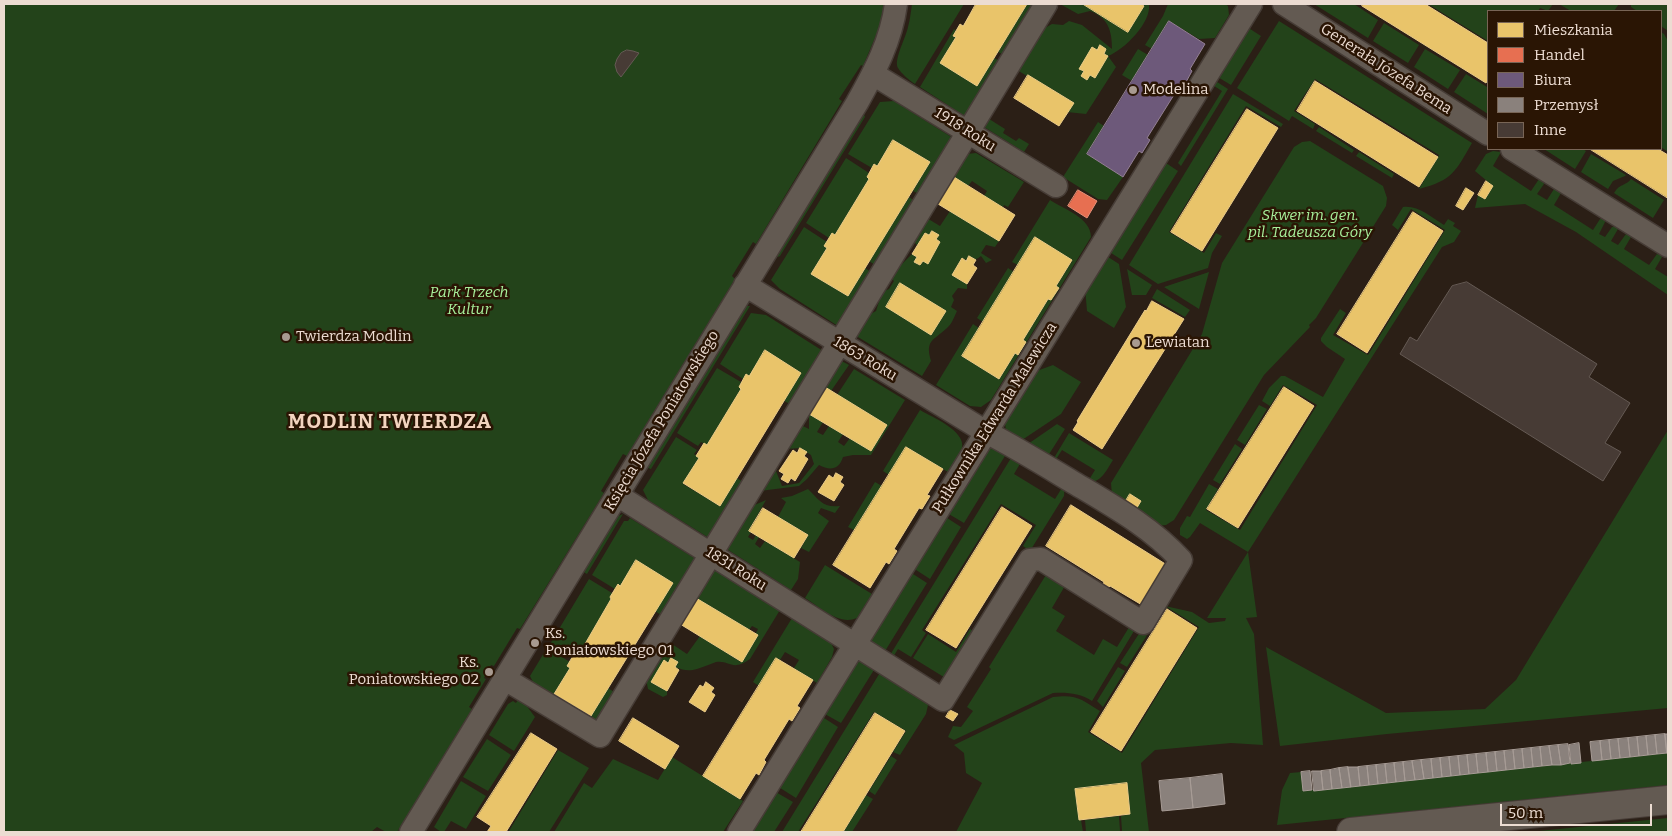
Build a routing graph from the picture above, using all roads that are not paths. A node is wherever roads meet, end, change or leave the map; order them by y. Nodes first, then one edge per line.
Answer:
1 (896, 4) edge
2 (1046, 4) edge
3 (1251, 4) edge
4 (1284, 4) edge
5 (873, 74) junction
6 (968, 132) junction
7 (1487, 133) edge
8 (1514, 150) edge
9 (1056, 186) dead end
10 (1668, 246) edge
11 (745, 285) junction
12 (838, 342) junction
13 (986, 432) junction
14 (617, 494) junction
15 (711, 553) junction
16 (855, 644) junction
17 (505, 679) junction
18 (1668, 800) edge
19 (411, 832) edge
20 (739, 832) edge
21 (1351, 832) edge

1 - 5 street, Księcia Józefa Poniatowskiego
2 - 6 street
3 - 13 street, Pułkownika Edwarda Malewicza
4 - 7 street, Generała Józefa Bema
5 - 6 street, 1918 Roku
5 - 11 street, Księcia Józefa Poniatowskiego
6 - 9 street, 1918 Roku
6 - 12 street
8 - 10 street
11 - 12 street, 1863 Roku
11 - 14 street, Księcia Józefa Poniatowskiego
12 - 13 street, 1863 Roku
12 - 15 street
13 - 16 street, Pułkownika Edwarda Malewicza
13 - 16 street, 1863 Roku
14 - 15 street, 1831 Roku
14 - 17 street, Księcia Józefa Poniatowskiego
15 - 16 street, 1831 Roku
15 - 17 street
16 - 20 street, Pułkownika Edwarda Malewicza
17 - 19 street, Księcia Józefa Poniatowskiego
18 - 21 street

